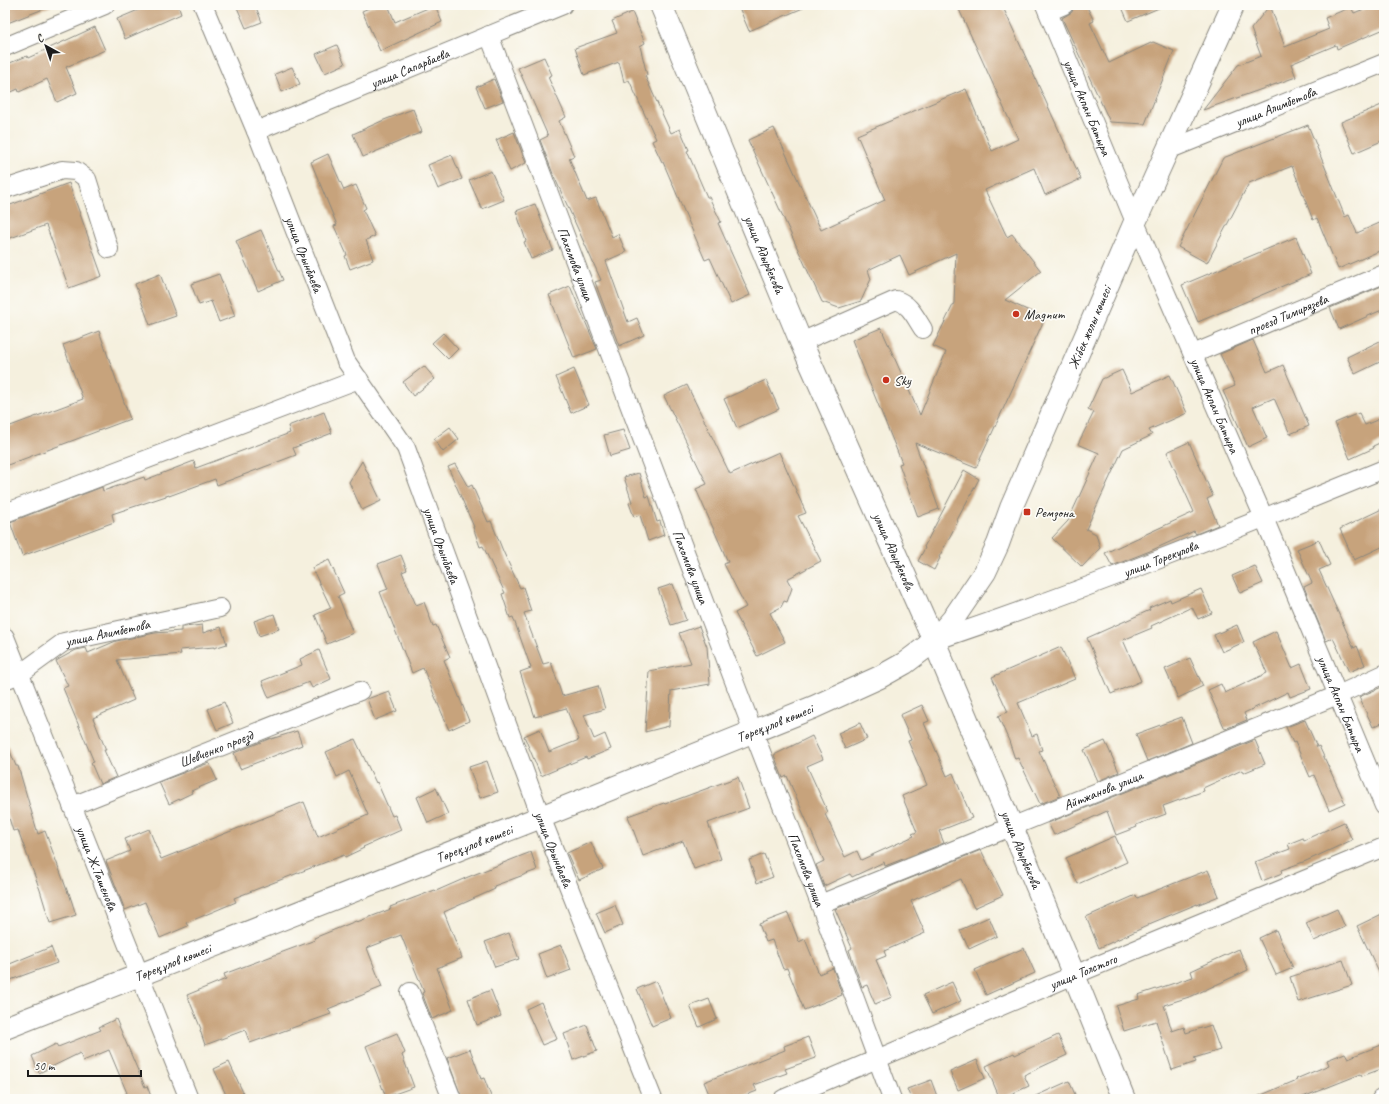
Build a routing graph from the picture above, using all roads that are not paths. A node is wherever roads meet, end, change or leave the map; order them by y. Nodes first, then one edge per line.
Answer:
1 (105, 5) edge
2 (203, 5) edge
3 (563, 5) edge
4 (661, 5) edge
5 (1233, 5) edge
6 (1052, 7) edge
7 (489, 35) junction
8 (5, 47) edge
9 (1384, 63) edge
10 (256, 131) junction
11 (1168, 150) junction
12 (5, 189) edge
13 (1135, 222) junction
14 (109, 249) dead end
15 (1384, 274) edge
16 (923, 329) dead end
17 (801, 342) junction
18 (1193, 354) junction
19 (360, 380) junction
20 (1384, 469) edge
21 (5, 513) edge
22 (1264, 518) junction
23 (220, 608) dead end
24 (5, 637) edge
25 (934, 641) junction
26 (1384, 674) edge
27 (12, 677) edge
28 (360, 691) dead end
29 (1338, 695) junction
30 (753, 731) junction
31 (72, 806) junction
32 (1384, 806) edge
33 (541, 817) junction
34 (1011, 826) junction
35 (1384, 847) edge
36 (820, 904) junction
37 (139, 975) junction
38 (1074, 975) junction
39 (410, 992) dead end
40 (5, 1028) edge
41 (877, 1059) junction
42 (1384, 1098) edge
43 (189, 1099) edge
44 (452, 1099) edge
45 (653, 1099) edge
46 (783, 1099) edge
47 (892, 1099) edge
48 (1124, 1099) edge
49 (1381, 1099) edge

1 - 8 street
2 - 10 street, улица Орынбаева
3 - 7 street, улица Сапарбаева
4 - 17 main road, улица Адырбекова
5 - 11 main road, Жібек жолы көшесі
6 - 13 street, улица Акпан Батыра
7 - 10 street, улица Сапарбаева
7 - 30 street, Пахомова улица
9 - 11 street, улица Алимбетова
10 - 19 street, улица Орынбаева
11 - 13 main road, Жібек жолы көшесі
12 - 14 street
13 - 18 street, улица Акпан Батыра
13 - 25 main road, Жібек жолы көшесі
15 - 18 street, проезд Тимирязева
16 - 17 street
17 - 25 main road, улица Адырбекова
18 - 22 street, улица Акпан Батыра
19 - 21 street
19 - 33 street, улица Орынбаева
20 - 22 street, улица Торекулова
22 - 25 street, улица Торекулова
22 - 29 street, улица Акпан Батыра
23 - 27 street, улица Алимбетова
24 - 27 street, улица Ж.Ташенова
25 - 30 main road, Төреқұлов көшесі
25 - 34 main road, улица Адырбекова
26 - 29 street, Айтжанова улица
27 - 31 street, улица Ж.Ташенова
28 - 31 street, Шевченко проезд
29 - 32 street, улица Акпан Батыра
29 - 34 street, Айтжанова улица
30 - 33 main road, Төреқұлов көшесі
30 - 36 street, Пахомова улица
31 - 37 street, улица Ж.Ташенова
33 - 37 main road, Төреқұлов көшесі
33 - 45 street, улица Орынбаева
34 - 36 street, Айтжанова улица
34 - 38 main road, улица Адырбекова
35 - 38 street, улица Толстого
36 - 41 street, Пахомова улица
37 - 40 main road, Төреқұлов көшесі
37 - 43 street, улица Ж.Ташенова
38 - 41 street, улица Толстого
38 - 48 main road, улица Адырбекова
39 - 44 street
41 - 46 street, улица Толстого
41 - 47 street, Пахомова улица
42 - 49 street

